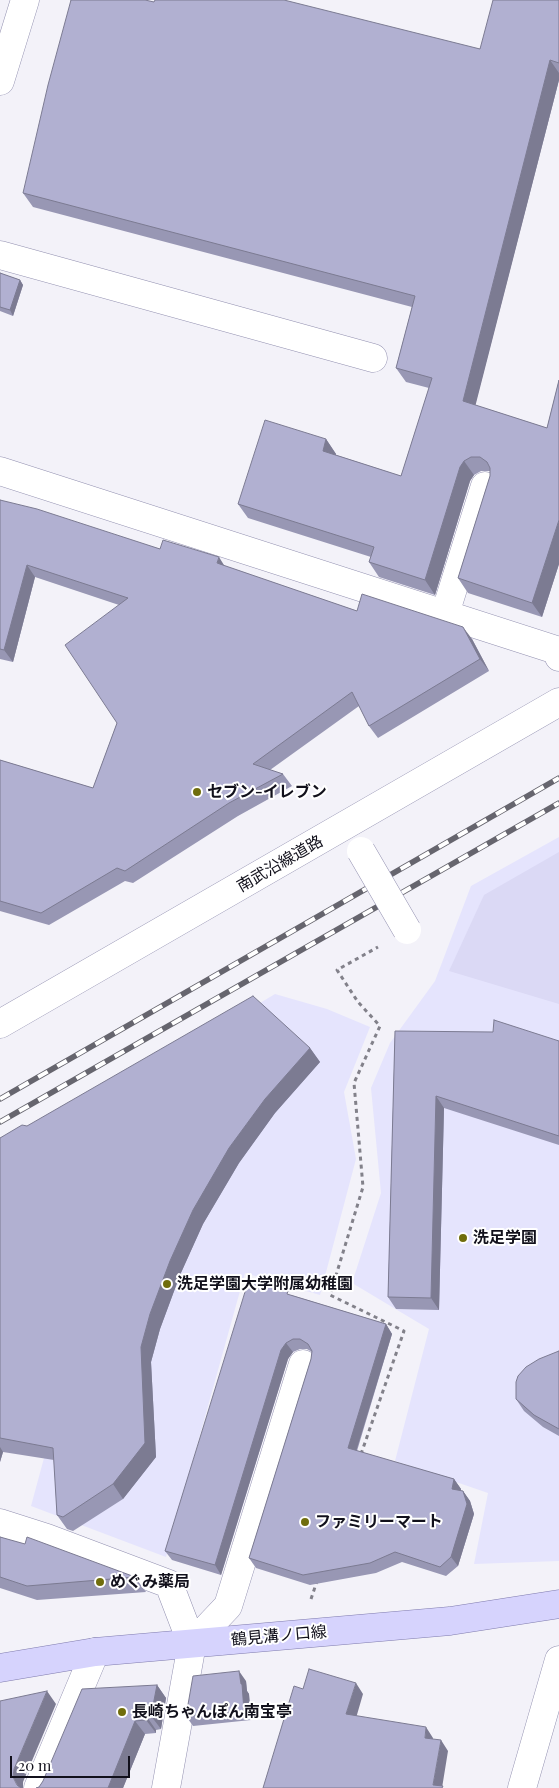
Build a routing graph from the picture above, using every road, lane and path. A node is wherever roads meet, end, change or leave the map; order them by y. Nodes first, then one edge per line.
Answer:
1 (25, 0) edge
2 (0, 81) edge
3 (0, 255) edge
4 (373, 358) dead end
5 (0, 472) edge
6 (484, 486) edge
7 (445, 614) junction
8 (559, 657) edge
9 (559, 702) edge
10 (361, 850) dead end
11 (407, 930) joint
12 (0, 1024) edge
13 (304, 1364) dead end
14 (358, 1464) edge
15 (0, 1523) edge
16 (319, 1577) edge
17 (559, 1604) edge
18 (299, 1633) junction
19 (192, 1644) junction
20 (95, 1652) junction
21 (559, 1660) edge
22 (0, 1668) edge
23 (38, 1788) edge
24 (166, 1788) edge
25 (522, 1788) edge

1 - 2 street
3 - 4 street
5 - 7 street
6 - 7 street
7 - 8 street
9 - 12 street, 南武沿線道路
10 - 11 street, bridge
11 - 14 path
13 - 19 street
15 - 19 street
16 - 18 path
17 - 18 main road, 鶴見溝ノ口線
18 - 19 main road, 鶴見溝ノ口線
19 - 20 main road, 鶴見溝ノ口線
19 - 24 street
20 - 22 main road, 鶴見溝ノ口線
20 - 23 street
21 - 25 street

